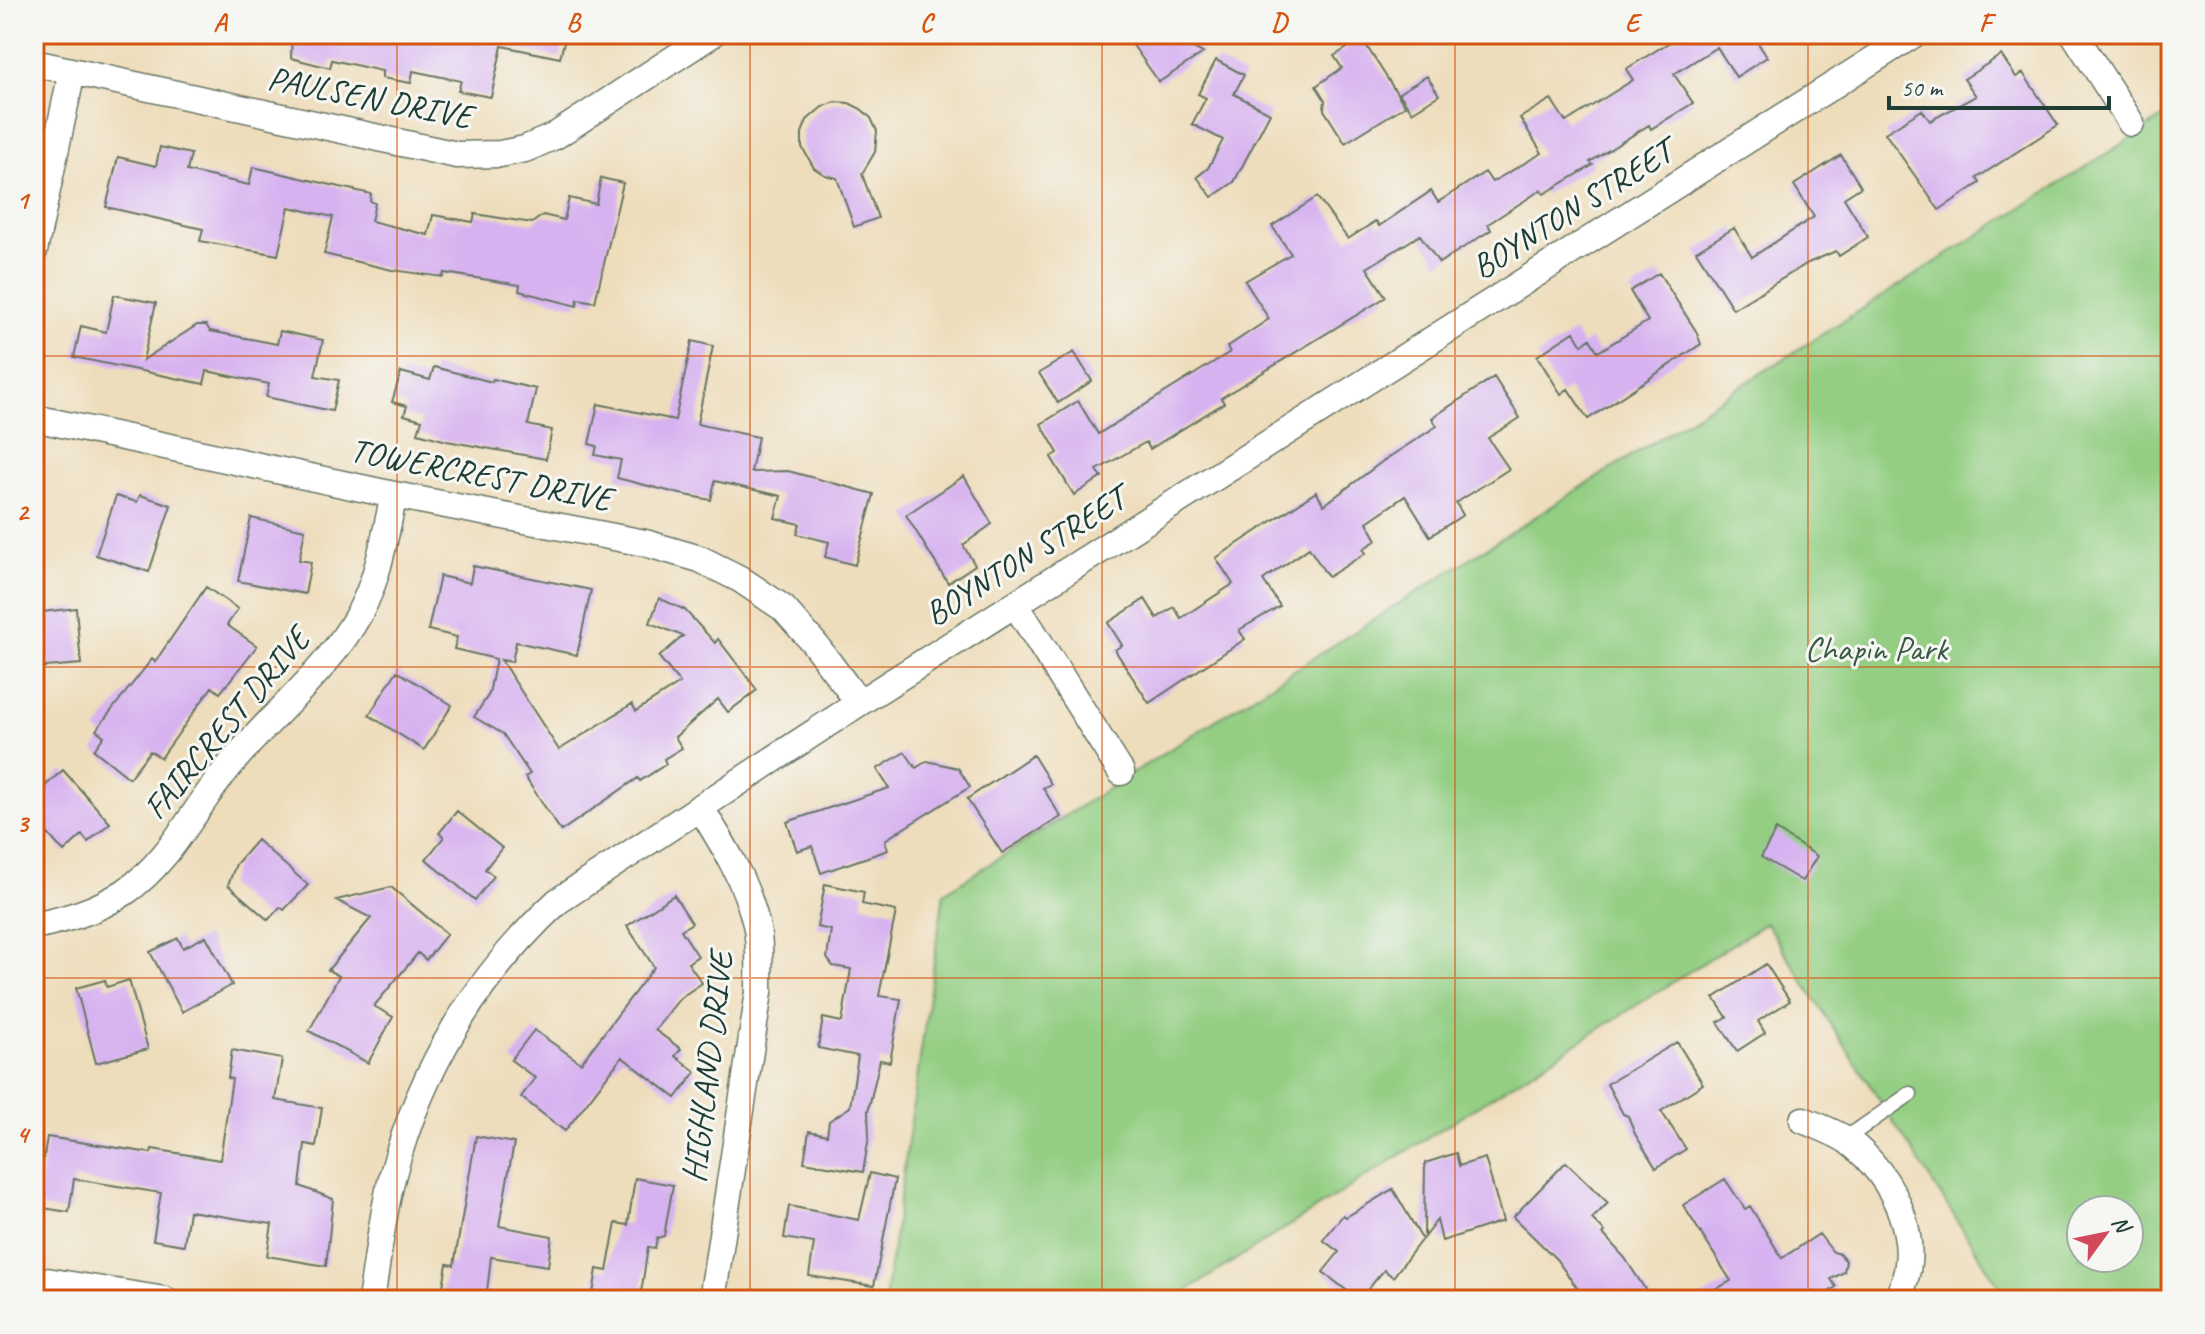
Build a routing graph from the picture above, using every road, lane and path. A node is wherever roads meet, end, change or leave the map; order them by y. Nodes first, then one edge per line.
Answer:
1 (1914, 34) edge
2 (2074, 34) edge
3 (701, 37) edge
4 (34, 63) edge
5 (72, 72) junction
6 (2131, 123) dead end
7 (34, 251) edge
8 (34, 418) edge
9 (394, 495) junction
10 (1016, 605) junction
11 (859, 703) junction
12 (1121, 772) dead end
13 (700, 807) junction
14 (34, 926) edge
15 (1910, 1094) dead end
16 (1803, 1120) dead end
17 (1845, 1139) junction
18 (34, 1279) edge
19 (165, 1300) edge
20 (371, 1300) edge
21 (712, 1300) edge
22 (1896, 1300) edge

1 - 10 street, BOYNTON STREET
2 - 6 street
3 - 5 street, PAULSEN DRIVE
4 - 5 street, PAULSEN DRIVE
5 - 7 street
8 - 9 street, TOWERCREST DRIVE
9 - 11 street, TOWERCREST DRIVE
9 - 14 street, FAIRCREST DRIVE
10 - 11 street, BOYNTON STREET
10 - 12 street
11 - 13 street, BOYNTON STREET
13 - 20 street, BOYNTON STREET
13 - 21 street, HIGHLAND DRIVE
15 - 17 lane
16 - 17 street
17 - 22 street
18 - 19 street

